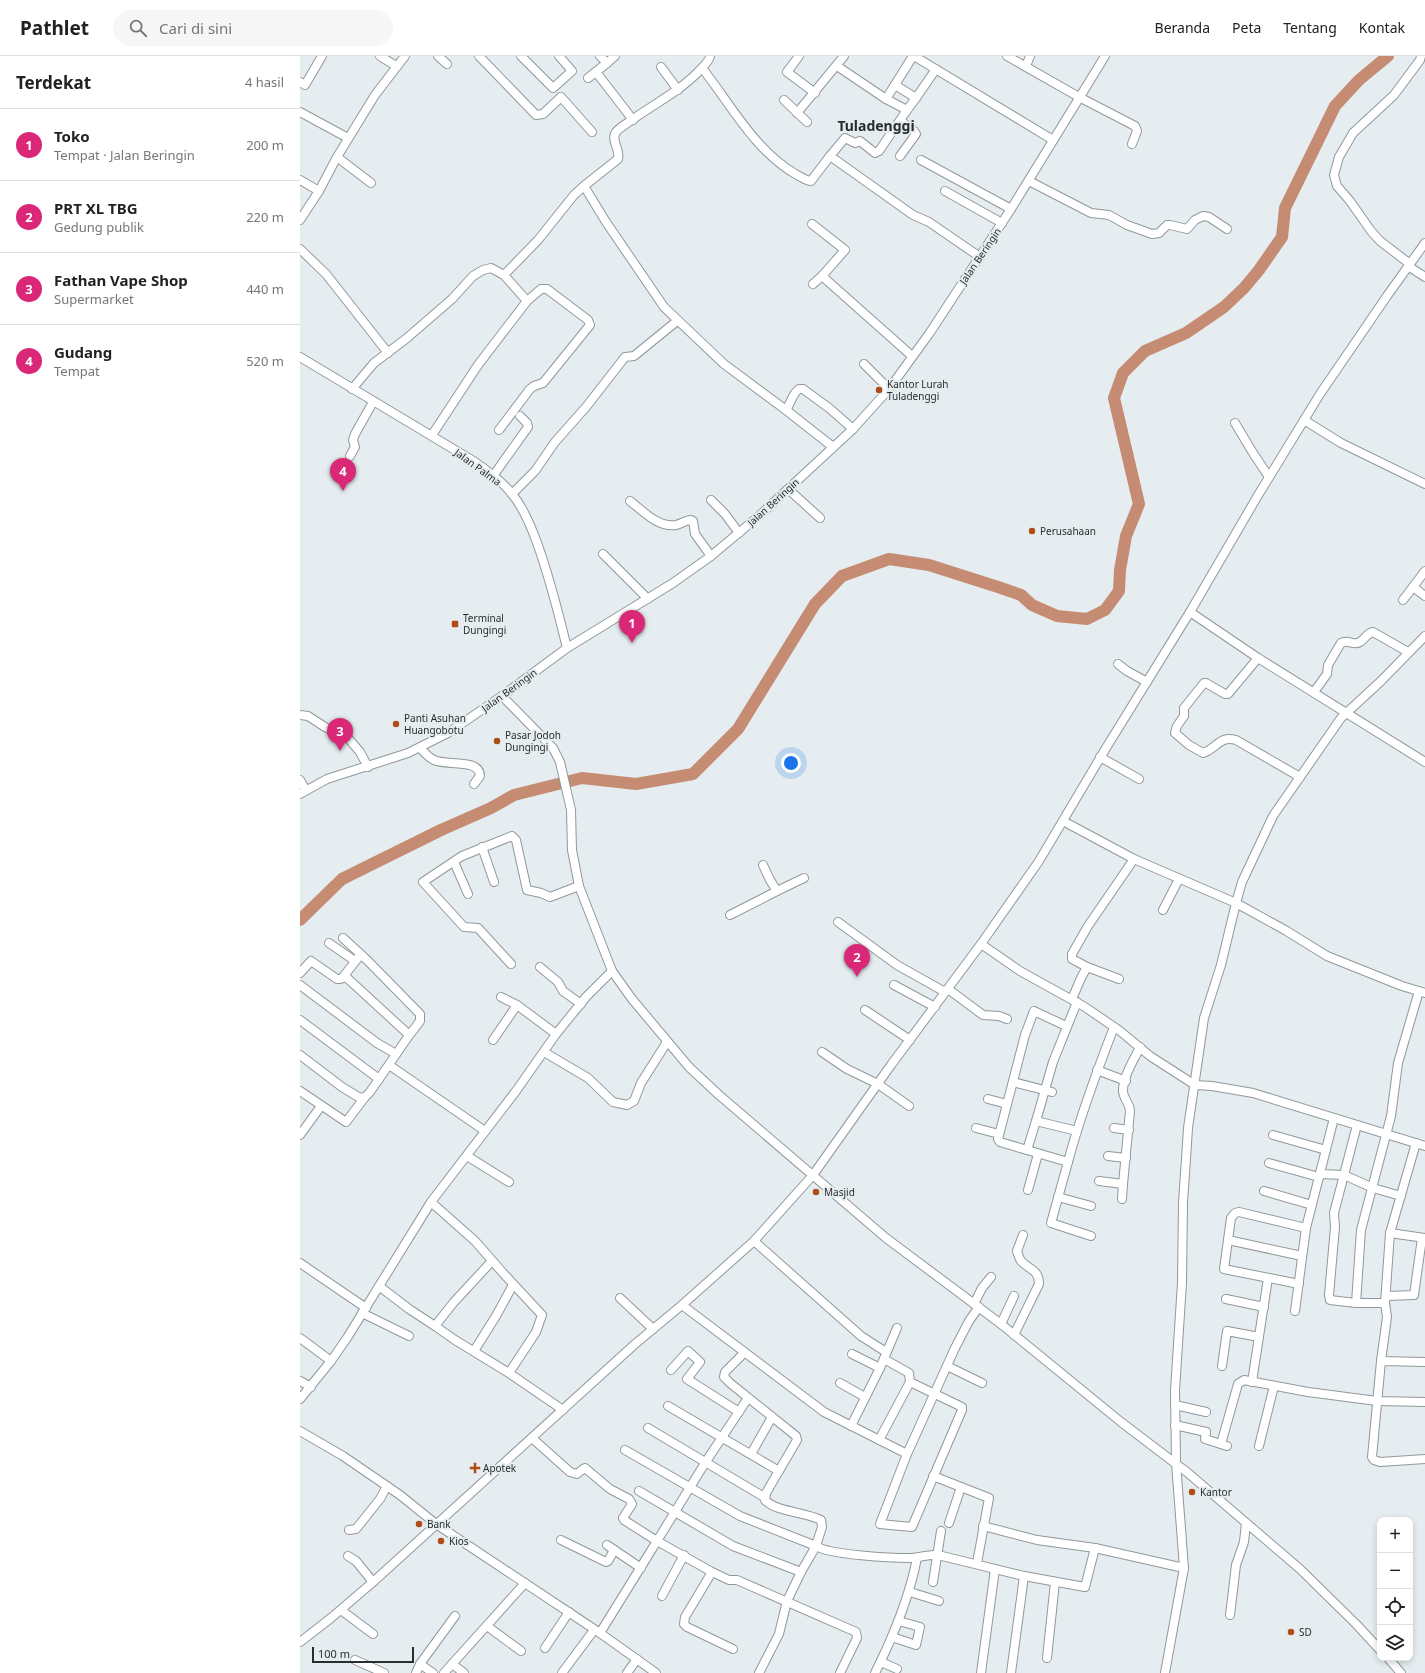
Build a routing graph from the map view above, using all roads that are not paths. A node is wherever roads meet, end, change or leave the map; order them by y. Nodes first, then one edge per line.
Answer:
1 (380, 56) edge
2 (404, 56) edge
3 (438, 56) edge
4 (479, 56) edge
5 (521, 56) edge
6 (559, 56) edge
7 (600, 56) edge
8 (615, 56) edge
9 (711, 56) edge
10 (798, 56) edge
11 (844, 56) edge
12 (914, 56) edge
13 (1008, 56) edge
14 (1030, 56) edge
15 (1105, 56) edge
16 (318, 57) edge
17 (1422, 59) edge
18 (606, 62) junction
19 (447, 64) dead end
20 (396, 66) junction
21 (661, 66) dead end
22 (837, 66) junction
23 (1026, 66) junction
24 (702, 68) junction
25 (936, 69) junction
26 (596, 72) junction
27 (588, 78) dead end
28 (300, 82) edge
29 (895, 85) junction
30 (553, 88) junction
31 (678, 90) junction
32 (815, 93) junction
33 (561, 97) junction
34 (1079, 97) junction
35 (916, 98) junction
36 (886, 99) junction
37 (784, 100) dead end
38 (907, 110) junction
39 (300, 112) edge
40 (797, 113) junction
41 (633, 120) junction
42 (900, 121) junction
43 (807, 122) dead end
44 (592, 132) dead end
45 (348, 138) junction
46 (1053, 140) junction
47 (1132, 144) dead end
48 (830, 156) junction
49 (900, 156) dead end
50 (337, 157) junction
51 (921, 160) dead end
52 (300, 180) edge
53 (1029, 181) junction
54 (371, 183) dead end
55 (584, 186) junction
56 (319, 191) junction
57 (945, 191) dead end
58 (1011, 210) junction
59 (300, 220) edge
60 (1002, 223) junction
61 (812, 224) dead end
62 (1227, 229) dead end
63 (1425, 243) edge
64 (300, 249) edge
65 (980, 257) junction
66 (1409, 265) junction
67 (504, 275) junction
68 (822, 276) junction
69 (1425, 277) edge
70 (813, 284) dead end
71 (527, 301) junction
72 (677, 321) junction
73 (388, 353) junction
74 (300, 356) edge
75 (912, 356) junction
76 (864, 364) dead end
77 (352, 389) junction
78 (889, 389) junction
79 (373, 402) junction
80 (786, 410) junction
81 (520, 416) dead end
82 (1304, 420) junction
83 (1235, 423) dead end
84 (499, 430) dead end
85 (853, 430) junction
86 (432, 435) junction
87 (833, 447) junction
88 (350, 456) dead end
89 (493, 476) junction
90 (1269, 477) junction
91 (1425, 484) edge
92 (788, 489) junction
93 (512, 494) junction
94 (711, 500) dead end
95 (630, 501) dead end
96 (820, 518) dead end
97 (739, 532) junction
98 (603, 554) dead end
99 (711, 556) junction
100 (1425, 571) edge
101 (1413, 587) junction
102 (1425, 596) edge
103 (648, 599) junction
104 (1403, 600) dead end
105 (1190, 612) junction
106 (1425, 636) edge
107 (567, 648) junction
108 (1408, 652) junction
109 (1258, 658) junction
110 (1118, 664) dead end
111 (1147, 682) junction
112 (1314, 692) junction
113 (502, 696) junction
114 (1346, 712) junction
115 (300, 715) edge
116 (420, 748) junction
117 (1100, 757) junction
118 (1425, 762) edge
119 (368, 767) junction
120 (1300, 777) junction
121 (1139, 779) dead end
122 (300, 780) edge
123 (474, 784) dead end
124 (303, 792) edge
125 (1062, 821) junction
126 (482, 847) junction
127 (1134, 859) junction
128 (454, 862) junction
129 (763, 865) dead end
130 (804, 878) dead end
131 (1179, 879) junction
132 (494, 882) dead end
133 (580, 886) junction
134 (777, 891) junction
135 (468, 894) dead end
136 (1236, 903) junction
137 (1162, 910) dead end
138 (730, 915) dead end
139 (838, 922) dead end
140 (343, 938) dead end
141 (329, 943) dead end
142 (981, 944) junction
143 (361, 954) junction
144 (355, 961) junction
145 (511, 964) dead end
146 (540, 967) dead end
147 (1087, 967) junction
148 (612, 971) junction
149 (300, 972) edge
150 (343, 977) junction
151 (1119, 979) dead end
152 (300, 985) edge
153 (894, 985) dead end
154 (946, 991) junction
155 (1422, 992) edge
156 (501, 997) dead end
157 (581, 1004) junction
158 (517, 1005) junction
159 (1074, 1005) junction
160 (935, 1007) junction
161 (865, 1010) dead end
162 (1007, 1019) dead end
163 (300, 1020) edge
164 (1066, 1026) junction
165 (1114, 1027) junction
166 (410, 1034) junction
167 (556, 1034) junction
168 (493, 1040) dead end
169 (910, 1040) junction
170 (667, 1042) junction
171 (1140, 1047) junction
172 (544, 1052) junction
173 (822, 1052) dead end
174 (396, 1054) junction
175 (300, 1055) edge
176 (389, 1065) junction
177 (1097, 1070) junction
178 (379, 1079) junction
179 (1126, 1081) junction
180 (1013, 1082) junction
181 (878, 1084) junction
182 (1194, 1085) junction
183 (300, 1091) edge
184 (1048, 1091) junction
185 (365, 1097) junction
186 (988, 1099) dead end
187 (1007, 1104) junction
188 (321, 1106) junction
189 (909, 1106) dead end
190 (1334, 1118) junction
191 (1036, 1121) junction
192 (1356, 1125) junction
193 (976, 1128) dead end
194 (1114, 1128) dead end
195 (1129, 1130) junction
196 (485, 1131) junction
197 (1077, 1132) junction
198 (1386, 1133) junction
199 (999, 1134) junction
200 (1275, 1134) dead end
201 (300, 1135) edge
202 (1416, 1144) junction
203 (1425, 1146) edge
204 (1027, 1150) junction
205 (1326, 1150) junction
206 (1038, 1154) junction
207 (467, 1156) junction
208 (1108, 1156) dead end
209 (1126, 1158) junction
210 (1068, 1162) junction
211 (1272, 1163) dead end
212 (813, 1176) junction
213 (1319, 1176) junction
214 (1344, 1177) junction
215 (1100, 1181) dead end
216 (508, 1182) dead end
217 (1123, 1184) junction
218 (1372, 1188) junction
219 (1028, 1190) dead end
220 (1266, 1190) dead end
221 (1401, 1196) junction
222 (1058, 1197) junction
223 (1122, 1199) dead end
224 (431, 1202) junction
225 (1312, 1205) junction
226 (1091, 1206) dead end
227 (1306, 1228) junction
228 (1390, 1233) junction
229 (1023, 1235) dead end
230 (1091, 1236) dead end
231 (1423, 1238) edge
232 (1228, 1240) junction
233 (754, 1241) junction
234 (1302, 1256) junction
235 (492, 1261) junction
236 (300, 1263) edge
237 (992, 1277) dead end
238 (1268, 1278) junction
239 (1299, 1284) junction
240 (513, 1285) junction
241 (380, 1286) junction
242 (1014, 1296) dead end
243 (620, 1298) dead end
244 (1226, 1299) dead end
245 (1386, 1299) junction
246 (1356, 1303) junction
247 (682, 1305) junction
248 (976, 1305) junction
249 (1264, 1307) junction
250 (364, 1311) junction
251 (1295, 1311) dead end
252 (1001, 1324) junction
253 (435, 1326) junction
254 (897, 1328) dead end
255 (653, 1329) junction
256 (1014, 1335) junction
257 (409, 1336) dead end
258 (1259, 1337) junction
259 (300, 1338) edge
260 (474, 1351) junction
261 (744, 1353) junction
262 (852, 1354) dead end
263 (885, 1356) junction
264 (331, 1361) junction
265 (1381, 1361) junction
266 (1425, 1362) edge
267 (948, 1366) junction
268 (1222, 1366) dead end
269 (880, 1368) junction
270 (671, 1370) dead end
271 (510, 1373) junction
272 (300, 1381) edge
273 (910, 1382) junction
274 (982, 1382) dead end
275 (1252, 1382) junction
276 (840, 1383) dead end
277 (1274, 1386) junction
278 (311, 1387) junction
279 (935, 1393) junction
280 (865, 1397) junction
281 (748, 1398) junction
282 (300, 1399) edge
283 (1377, 1401) junction
284 (1425, 1402) edge
285 (1175, 1405) junction
286 (668, 1406) dead end
287 (563, 1410) junction
288 (739, 1412) junction
289 (1206, 1412) dead end
290 (772, 1417) junction
291 (1175, 1425) junction
292 (851, 1426) junction
293 (648, 1428) dead end
294 (300, 1431) edge
295 (722, 1437) junction
296 (532, 1438) junction
297 (879, 1440) junction
298 (1258, 1446) dead end
299 (625, 1450) dead end
300 (751, 1454) junction
301 (907, 1454) junction
302 (1425, 1459) edge
303 (705, 1463) junction
304 (1176, 1463) junction
305 (779, 1471) junction
306 (1191, 1475) junction
307 (933, 1476) junction
308 (387, 1486) junction
309 (1177, 1486) junction
310 (690, 1487) junction
311 (961, 1487) junction
312 (639, 1491) dead end
313 (764, 1497) junction
314 (674, 1512) junction
315 (950, 1523) dead end
316 (1246, 1523) junction
317 (436, 1524) junction
318 (983, 1526) junction
319 (349, 1530) dead end
320 (941, 1531) dead end
321 (561, 1540) dead end
322 (658, 1541) junction
323 (607, 1545) dead end
324 (816, 1546) junction
325 (1095, 1548) junction
326 (614, 1550) junction
327 (684, 1555) junction
328 (938, 1555) junction
329 (348, 1556) dead end
330 (917, 1558) junction
331 (977, 1564) junction
332 (641, 1568) junction
333 (1184, 1568) junction
334 (995, 1569) junction
335 (712, 1572) junction
336 (801, 1572) junction
337 (1024, 1576) junction
338 (373, 1582) junction
339 (933, 1582) dead end
340 (1055, 1582) junction
341 (524, 1583) junction
342 (910, 1592) junction
343 (662, 1596) dead end
344 (787, 1601) junction
345 (939, 1601) dead end
346 (341, 1610) junction
347 (569, 1612) junction
348 (1230, 1614) dead end
349 (455, 1616) dead end
350 (899, 1621) junction
351 (487, 1626) junction
352 (597, 1631) junction
353 (373, 1634) dead end
354 (892, 1636) junction
355 (300, 1642) edge
356 (1377, 1647) edge
357 (545, 1648) dead end
358 (733, 1649) dead end
359 (521, 1651) dead end
360 (1047, 1658) dead end
361 (637, 1659) junction
362 (355, 1660) dead end
363 (1391, 1661) edge
364 (880, 1662) junction
365 (420, 1664) junction
366 (452, 1664) junction
367 (897, 1669) dead end
368 (384, 1673) edge
369 (416, 1673) edge
370 (433, 1673) edge
371 (444, 1673) edge
372 (464, 1673) edge
373 (562, 1673) edge
374 (627, 1673) edge
375 (656, 1673) edge
376 (758, 1673) edge
377 (840, 1673) edge
378 (875, 1673) edge
379 (982, 1673) edge
380 (1011, 1673) edge
381 (1165, 1673) edge
382 (1401, 1673) edge

1 - 20 street
2 - 20 street
3 - 19 street
4 - 33 street
5 - 30 street
6 - 30 street
7 - 18 street
8 - 18 street
9 - 24 street
10 - 32 street
11 - 22 street
12 - 25 street
12 - 29 street
13 - 23 street
14 - 23 street
15 - 34 street, Jalan Beringin
16 - 28 street
17 - 66 street
18 - 26 street
20 - 45 street
21 - 31 street
22 - 32 street
22 - 36 street
23 - 34 street
24 - 31 street
24 - 48 street
25 - 35 street
25 - 46 street
26 - 27 street
26 - 41 street
29 - 35 street
29 - 36 street
30 - 33 street
31 - 41 street
32 - 40 street
33 - 44 street
34 - 46 street, Jalan Beringin
34 - 47 street
35 - 38 street
36 - 38 street
37 - 40 street
38 - 42 street
39 - 45 street
40 - 43 street
41 - 55 street
42 - 48 street
42 - 49 street
45 - 50 street
46 - 53 street, Jalan Beringin
48 - 65 street
50 - 54 street
50 - 56 street
51 - 58 street
52 - 56 street
53 - 58 street, Jalan Beringin
53 - 62 street
55 - 67 street
55 - 72 street
56 - 59 street
57 - 60 street
58 - 60 street, Jalan Beringin
60 - 65 street, Jalan Beringin
61 - 68 street
63 - 66 street
64 - 73 street
65 - 75 street, Jalan Beringin
66 - 69 street
66 - 82 street
67 - 71 street
67 - 73 street
68 - 70 street
68 - 75 street
71 - 84 street
71 - 86 street
72 - 80 street
72 - 93 street
73 - 77 street
74 - 77 street, Jalan Palma
75 - 78 street, Jalan Beringin
76 - 78 street
77 - 79 street, Jalan Palma
78 - 85 street, Jalan Beringin
79 - 86 street, Jalan Palma
79 - 88 street
80 - 85 street
80 - 87 street
81 - 89 street
82 - 90 street
82 - 91 street
83 - 90 street
85 - 87 street, Jalan Beringin
86 - 89 street, Jalan Palma
87 - 92 street, Jalan Beringin
89 - 93 street, Jalan Palma
90 - 105 street
92 - 96 street
92 - 97 street, Jalan Beringin
93 - 107 street, Jalan Palma
94 - 97 street
95 - 99 street
97 - 99 street, Jalan Beringin
98 - 103 street
99 - 103 street, Jalan Beringin
100 - 101 street
101 - 102 street
101 - 104 street
103 - 107 street, Jalan Beringin
105 - 109 street
105 - 111 street
106 - 108 street
107 - 113 street, Jalan Beringin
108 - 112 street
108 - 114 street
109 - 112 street
109 - 120 street
110 - 111 street
111 - 117 street
112 - 114 street
113 - 116 street, Jalan Beringin
113 - 133 street
114 - 118 street
114 - 120 street
115 - 119 street
116 - 119 street, Jalan Beringin
116 - 123 street
117 - 121 street
117 - 125 street
119 - 124 street, Jalan Beringin
120 - 136 street
122 - 124 street
125 - 127 street
125 - 142 street
126 - 128 street
126 - 132 street
126 - 133 street
127 - 131 street
127 - 147 street
128 - 135 street
128 - 145 street
129 - 134 street
130 - 134 street
131 - 136 street
131 - 137 street
133 - 148 street
134 - 138 street
136 - 155 street
136 - 182 street
139 - 154 street
140 - 143 street
141 - 144 street
142 - 154 street
142 - 159 street
143 - 144 street
143 - 166 street
144 - 150 street
146 - 157 street
147 - 151 street
147 - 159 street
148 - 157 street
148 - 170 street
149 - 150 street
150 - 166 street
152 - 174 street
153 - 160 street
154 - 160 street
154 - 162 street
155 - 198 street
156 - 158 street
157 - 167 street
158 - 167 street
158 - 168 street
159 - 164 street
159 - 165 street
160 - 169 street
161 - 169 street
163 - 178 street
164 - 180 street
164 - 184 street
165 - 171 street
165 - 177 street
166 - 174 street
167 - 172 street
169 - 181 street
170 - 172 street
170 - 212 street
171 - 179 street
171 - 182 street
172 - 196 street
173 - 181 street
174 - 176 street
175 - 185 street
176 - 178 street
176 - 196 street
177 - 179 street
177 - 197 street
178 - 185 street
179 - 195 street
180 - 184 street
180 - 187 street
181 - 189 street
181 - 212 street
182 - 190 street
182 - 285 street
183 - 188 street
184 - 191 street
185 - 188 street
186 - 187 street
187 - 199 street
188 - 201 street
190 - 192 street
190 - 205 street
191 - 197 street
191 - 204 street
192 - 198 street
192 - 214 street
193 - 199 street
194 - 195 street
195 - 209 street
196 - 207 street
197 - 210 street
198 - 202 street
198 - 218 street
199 - 204 street
200 - 205 street
202 - 203 street
202 - 221 street
204 - 206 street
205 - 213 street
206 - 210 street
206 - 219 street
207 - 216 street
207 - 224 street
208 - 209 street
209 - 217 street
210 - 222 street
211 - 213 street
212 - 233 street
212 - 248 street
213 - 214 street
213 - 225 street
214 - 218 street
214 - 246 street
215 - 217 street
217 - 223 street
218 - 221 street
218 - 246 street
220 - 225 street
221 - 228 street
222 - 226 street
222 - 230 street
224 - 235 street
224 - 241 street
225 - 227 street
227 - 232 street
227 - 234 street
228 - 231 street
228 - 245 street
229 - 256 street
231 - 245 street
232 - 234 street
232 - 238 street
233 - 247 street
233 - 263 street
234 - 239 street
235 - 240 street
235 - 253 street
236 - 250 street
237 - 248 street
238 - 239 street
238 - 249 street
239 - 251 street
240 - 260 street
240 - 271 street
241 - 250 street
241 - 253 street
242 - 252 street
243 - 255 street
244 - 249 street
245 - 246 street
245 - 265 street
247 - 255 street
247 - 261 street
248 - 252 street
248 - 267 street
249 - 258 street
250 - 257 street
250 - 264 street
252 - 256 street
253 - 260 street
254 - 263 street
255 - 287 street
256 - 304 street
258 - 268 street
258 - 275 street
259 - 264 street
260 - 271 street
261 - 281 street
261 - 292 street
262 - 269 street
263 - 269 street
263 - 273 street
264 - 278 street
265 - 266 street
265 - 283 street
267 - 274 street
267 - 279 street
269 - 280 street
270 - 288 street
271 - 287 street
272 - 278 street
273 - 279 street
273 - 297 street
275 - 277 street
275 - 291 street
276 - 280 street
277 - 283 street
277 - 298 street
278 - 282 street
279 - 301 street
279 - 307 street
280 - 292 street
281 - 288 street
281 - 290 street
283 - 284 street
283 - 302 street
285 - 289 street
285 - 291 street
286 - 295 street
287 - 296 street
288 - 295 street
290 - 300 street
290 - 305 street
291 - 304 street
292 - 297 street
293 - 303 street
294 - 308 street
295 - 300 street
295 - 303 street
296 - 317 street
296 - 322 street
297 - 301 street
299 - 310 street
300 - 305 street
301 - 307 street
303 - 310 street
303 - 313 street
304 - 306 street
304 - 309 street
305 - 313 street
306 - 309 street
306 - 316 street
307 - 311 street
308 - 317 street
308 - 319 street
309 - 333 street
310 - 314 street
310 - 324 street
311 - 315 street
311 - 318 street
312 - 314 street
313 - 324 street
314 - 322 street
314 - 336 street
316 - 348 street
316 - 356 street
317 - 338 street
317 - 341 street
318 - 325 street
318 - 331 street
320 - 328 street
321 - 326 street
322 - 327 street
322 - 332 street
323 - 326 street
324 - 330 street
324 - 336 street
325 - 333 street
325 - 340 street
326 - 332 street
327 - 335 street
327 - 343 street
328 - 330 street
328 - 331 street
328 - 339 street
329 - 338 street
330 - 342 street
331 - 334 street
332 - 352 street
333 - 381 street
334 - 337 street
334 - 379 street
335 - 344 street
335 - 358 street
336 - 344 street
337 - 340 street
337 - 380 street
338 - 346 street
340 - 360 street
341 - 347 street
341 - 351 street
342 - 345 street
342 - 350 street
344 - 376 street
344 - 377 street
346 - 353 street
346 - 355 street
347 - 352 street
347 - 357 street
349 - 365 street
350 - 354 street
350 - 354 street
351 - 359 street
351 - 366 street
352 - 361 street
352 - 373 street
354 - 364 street
361 - 374 street
361 - 375 street
362 - 368 street
363 - 382 street
364 - 367 street
364 - 378 street
365 - 369 street
365 - 370 street
366 - 371 street
366 - 372 street

